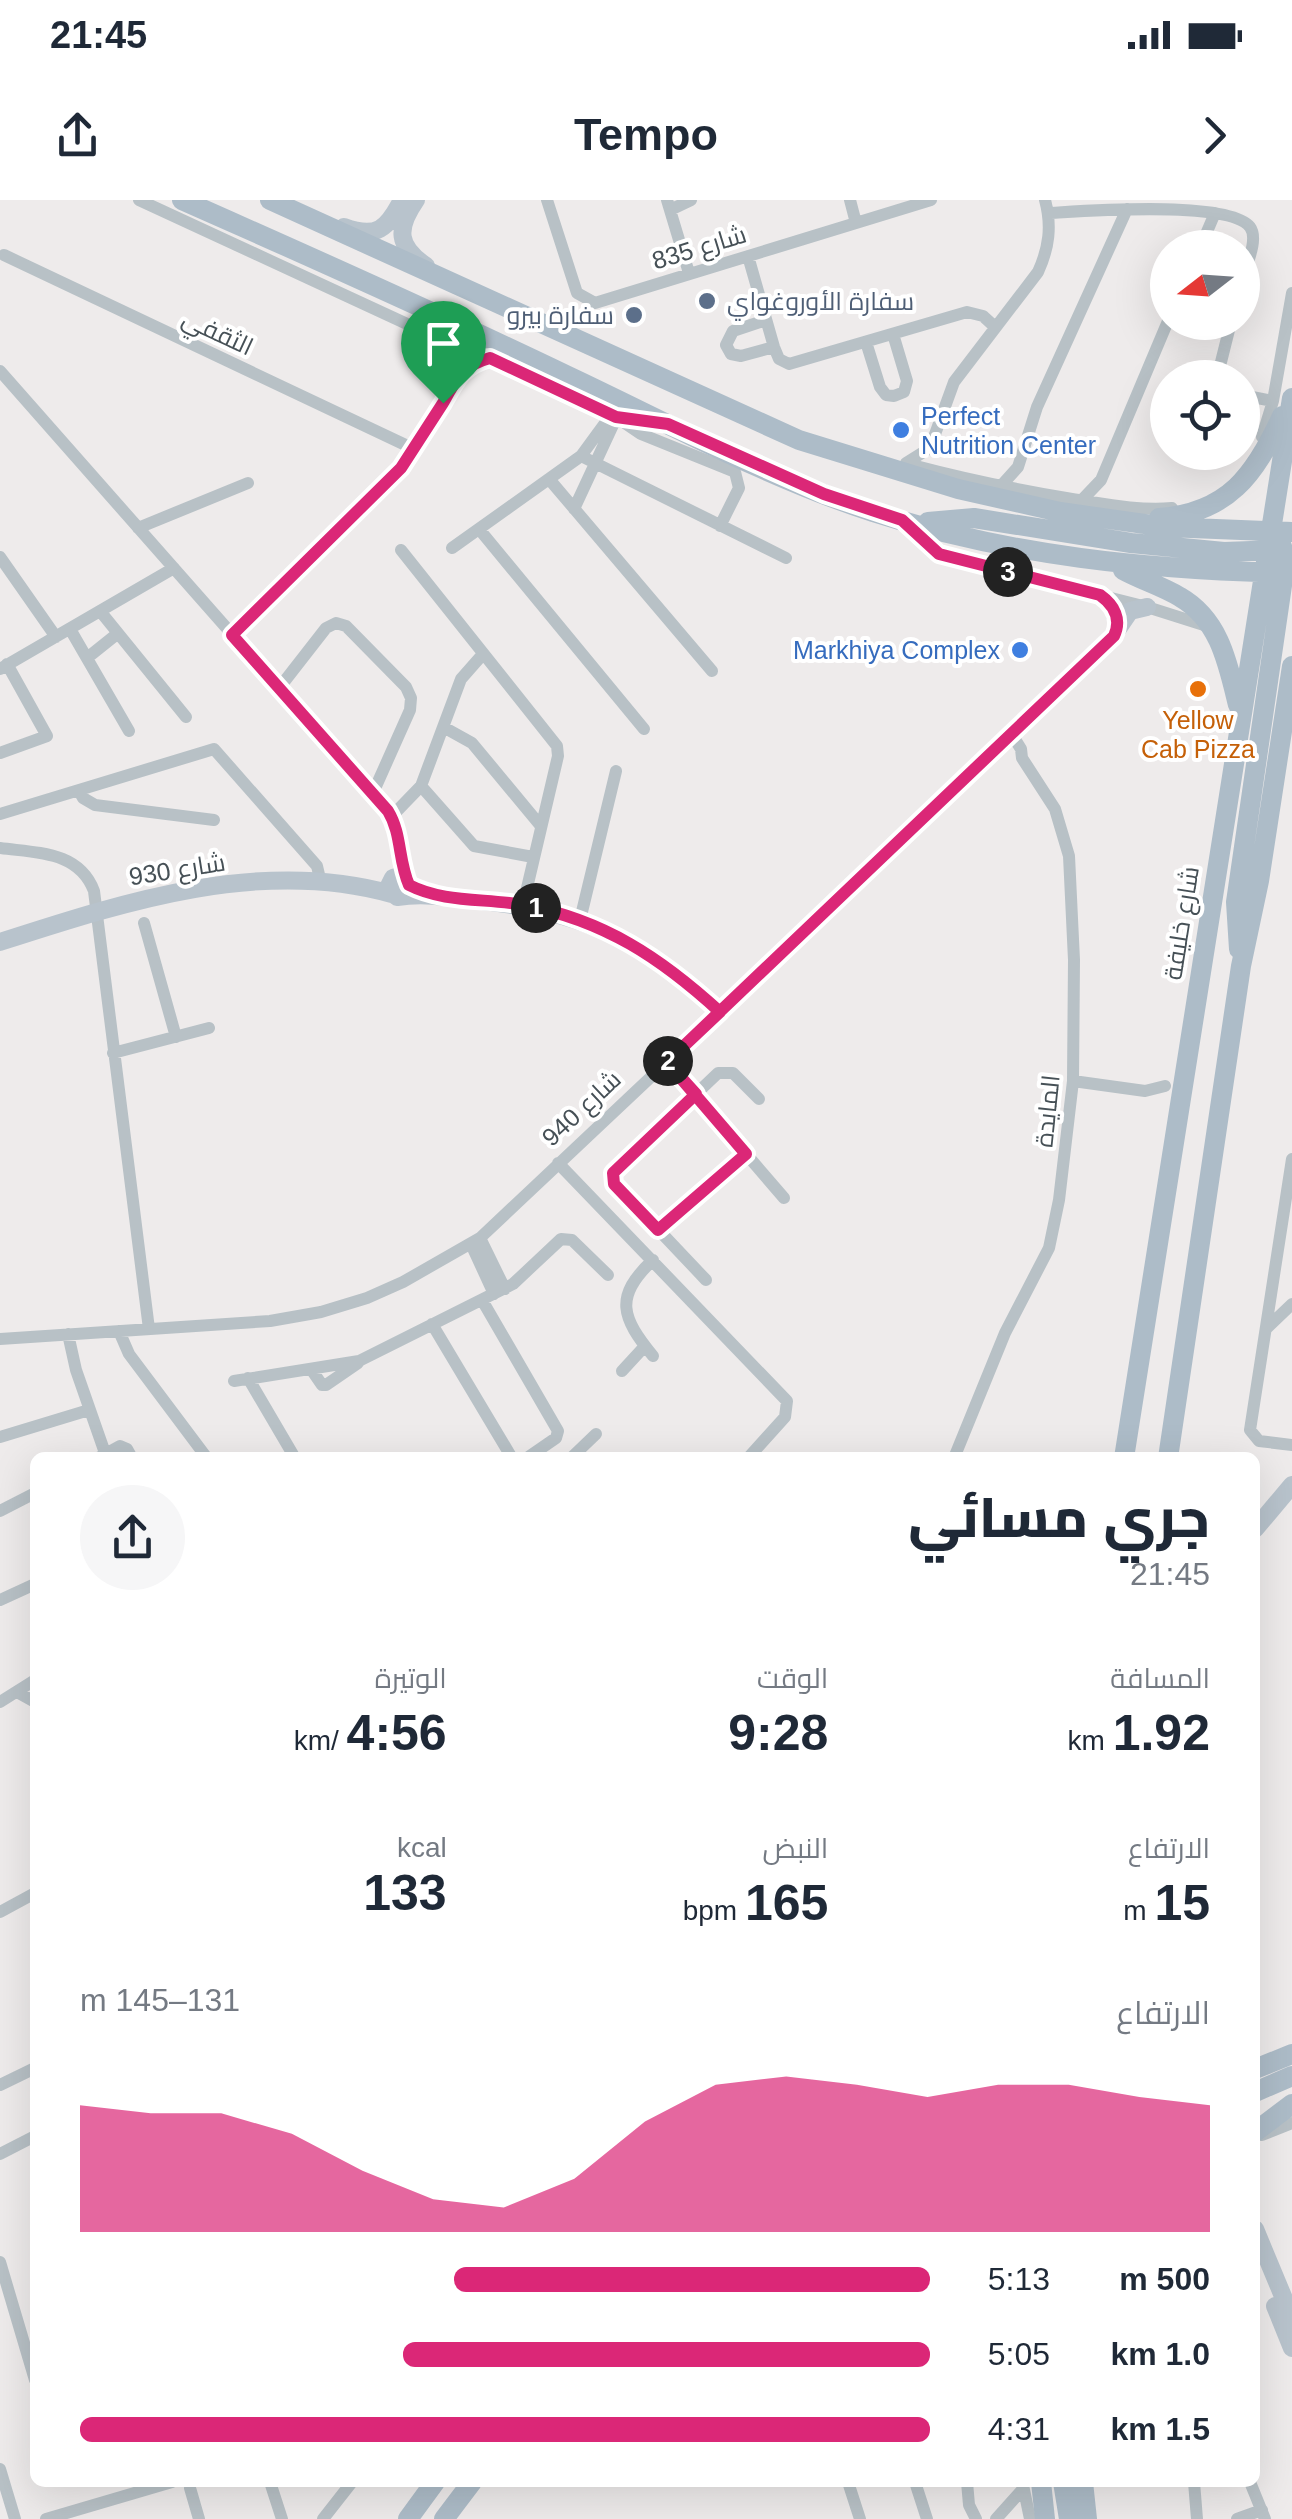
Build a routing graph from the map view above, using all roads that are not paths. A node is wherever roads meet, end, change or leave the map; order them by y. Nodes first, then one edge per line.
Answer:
1 (140, 200) edge
2 (182, 200) edge
3 (270, 200) edge
4 (402, 200) edge
5 (416, 200) edge
6 (547, 200) edge
7 (691, 200) edge
8 (850, 200) edge
9 (930, 200) edge
10 (669, 205) edge
11 (1047, 206) edge
12 (1128, 209) junction
13 (1215, 213) junction
14 (313, 219) junction
15 (856, 223) junction
16 (1208, 230) edge
17 (1251, 230) edge
18 (252, 231) junction
19 (224, 238) junction
20 (4, 255) dead end
21 (748, 256) junction
22 (689, 273) junction
23 (442, 279) junction
24 (1292, 293) edge
25 (422, 309) junction
26 (766, 320) junction
27 (995, 327) junction
28 (893, 334) junction
29 (1160, 340) edge
30 (866, 342) junction
31 (458, 346) junction
32 (774, 347) junction
33 (490, 358) junction
34 (0, 370) edge
35 (459, 374) junction
36 (1260, 396) edge
37 (1286, 397) edge
38 (614, 416) junction
39 (668, 424) junction
40 (934, 440) junction
41 (414, 449) junction
42 (581, 456) junction
43 (853, 458) junction
44 (596, 464) junction
45 (906, 464) junction
46 (1018, 468) junction
47 (944, 473) junction
48 (549, 479) junction
49 (1100, 480) junction
50 (248, 482) dead end
51 (1000, 487) junction
52 (1025, 491) junction
53 (1081, 500) junction
54 (574, 509) junction
55 (1112, 512) junction
56 (912, 522) junction
57 (720, 526) junction
58 (138, 528) junction
59 (479, 529) junction
60 (452, 548) dead end
61 (401, 550) dead end
62 (1285, 551) edge
63 (0, 557) edge
64 (786, 558) dead end
65 (1112, 564) junction
66 (174, 568) junction
67 (1100, 595) junction
68 (1147, 606) junction
69 (100, 612) junction
70 (1118, 626) junction
71 (70, 629) junction
72 (1214, 629) junction
73 (117, 634) junction
74 (232, 635) junction
75 (56, 637) junction
76 (484, 654) junction
77 (87, 658) junction
78 (4, 666) edge
79 (1292, 666) edge
80 (712, 671) dead end
81 (280, 687) junction
82 (1240, 714) junction
83 (186, 716) dead end
84 (444, 728) junction
85 (644, 729) dead end
86 (129, 730) dead end
87 (1006, 738) junction
88 (1292, 745) edge
89 (0, 753) edge
90 (616, 771) dead end
91 (421, 786) junction
92 (79, 791) junction
93 (373, 793) junction
94 (0, 814) edge
95 (392, 816) junction
96 (214, 820) dead end
97 (540, 825) junction
98 (0, 848) edge
99 (533, 857) junction
100 (321, 884) junction
101 (399, 885) junction
102 (524, 905) junction
103 (98, 910) junction
104 (580, 920) junction
105 (144, 923) dead end
106 (0, 942) edge
107 (1242, 966) junction
108 (1198, 974) junction
109 (720, 1012) junction
110 (208, 1028) dead end
111 (176, 1037) junction
112 (113, 1053) junction
113 (667, 1062) junction
114 (1073, 1081) junction
115 (1165, 1086) joint
116 (696, 1094) junction
117 (759, 1099) dead end
118 (746, 1154) junction
119 (1292, 1159) edge
120 (558, 1163) junction
121 (784, 1198) dead end
122 (658, 1230) junction
123 (476, 1241) junction
124 (653, 1260) junction
125 (608, 1275) dead end
126 (706, 1280) dead end
127 (494, 1294) junction
128 (1292, 1304) edge
129 (432, 1324) junction
130 (149, 1328) junction
131 (1267, 1328) junction
132 (119, 1331) junction
133 (68, 1334) junction
134 (0, 1339) edge
135 (622, 1371) dead end
136 (89, 1410) junction
137 (596, 1434) dead end
138 (0, 1437) edge
139 (1292, 1445) edge
140 (100, 1452) edge
141 (107, 1452) edge
142 (129, 1452) edge
143 (202, 1452) edge
144 (291, 1452) edge
145 (508, 1452) edge
146 (536, 1452) edge
147 (577, 1452) edge
148 (753, 1452) edge
149 (956, 1452) edge
150 (1125, 1452) edge
151 (1169, 1452) edge
152 (1292, 1485) edge
153 (30, 1496) edge
154 (1292, 1496) edge
155 (0, 1511) edge
156 (1260, 1528) edge
157 (1260, 1529) edge
158 (30, 1586) edge
159 (0, 1600) edge
160 (30, 1683) edge
161 (17, 1692) junction
162 (30, 1699) edge
163 (0, 1702) edge
164 (30, 1896) edge
165 (0, 1912) edge
166 (1292, 2054) edge
167 (1260, 2067) edge
168 (30, 2070) edge
169 (1292, 2076) edge
170 (0, 2085) edge
171 (1260, 2090) edge
172 (1292, 2102) edge
173 (1260, 2114) edge
174 (1292, 2123) edge
175 (1260, 2130) edge
176 (1260, 2133) edge
177 (30, 2139) edge
178 (0, 2154) edge
179 (1260, 2242) edge
180 (0, 2262) edge
181 (1260, 2271) edge
182 (1292, 2318) edge
183 (1292, 2348) edge
184 (30, 2363) edge
185 (0, 2469) edge
186 (157, 2487) edge
187 (272, 2487) edge
188 (348, 2487) edge
189 (430, 2487) edge
190 (468, 2487) edge
191 (850, 2487) edge
192 (917, 2487) edge
193 (967, 2487) edge
194 (1027, 2487) edge
195 (1029, 2487) edge
196 (1030, 2487) edge
197 (1064, 2487) edge
198 (1084, 2487) edge
199 (1194, 2487) edge
200 (1252, 2487) edge
201 (190, 2488) dead end
202 (76, 2515) edge
203 (1264, 2515) edge
204 (997, 2518) edge
205 (15, 2519) edge
206 (46, 2519) edge
207 (199, 2519) edge
208 (282, 2519) edge
209 (323, 2519) edge
210 (408, 2519) edge
211 (444, 2519) edge
212 (860, 2519) edge
213 (927, 2519) edge
214 (976, 2519) edge
215 (1030, 2519) edge
216 (1045, 2519) edge
217 (1069, 2519) edge
218 (1087, 2519) edge
219 (1197, 2519) edge
220 (1237, 2519) edge

1 - 19 street
2 - 18 main road
3 - 14 main road
4 - 14 street
5 - 23 street
6 - 22 street, شارع 835
7 - 10 street
8 - 15 street
9 - 15 street, شارع 835
10 - 22 street
11 - 12 street
11 - 27 street
12 - 13 street
12 - 46 street
13 - 16 street
13 - 17 street
14 - 23 main road
15 - 21 street, شارع 835
18 - 19 main road
18 - 25 main road
19 - 31 street
20 - 41 street, الثقفي
21 - 22 street, شارع 835
21 - 26 street
23 - 43 main road
24 - 37 street, شارع خليفة
25 - 31 main road
25 - 39 main road
26 - 32 street
26 - 32 street
27 - 28 street
27 - 40 street
28 - 30 street
28 - 30 street
29 - 49 street
30 - 32 street
31 - 33 street
31 - 35 street
33 - 35 street
33 - 38 street
34 - 58 street
35 - 41 street
36 - 37 street
37 - 55 street, شارع خليفة
37 - 55 main road
37 - 62 main road, شارع خليفة
38 - 39 main road
38 - 42 street
38 - 44 street
38 - 57 street
39 - 56 main road
40 - 45 street
40 - 47 street
41 - 74 street
42 - 44 street
42 - 48 street
43 - 45 street
43 - 55 main road
44 - 54 street
44 - 57 street
45 - 47 street
46 - 51 street
46 - 52 street
47 - 51 street
48 - 54 street
48 - 59 street
49 - 53 street
49 - 55 street
50 - 58 street
51 - 52 street
52 - 53 street
53 - 55 street
54 - 80 street
55 - 62 main road
56 - 62 main road
56 - 65 main road
56 - 67 street
57 - 64 street
58 - 66 street
59 - 60 street
59 - 85 street
61 - 76 street
62 - 65 main road
62 - 82 main road, شارع خليفة
62 - 107 main road
63 - 75 street
65 - 72 main road
66 - 69 street
66 - 74 street
67 - 68 street
67 - 70 street
68 - 70 street, شارع 940
68 - 72 street
69 - 71 street
69 - 73 street
70 - 87 street, شارع 940
71 - 75 street
71 - 77 street
72 - 82 main road
73 - 77 street
73 - 83 street
74 - 81 street
75 - 78 street
76 - 84 street
76 - 97 street
77 - 86 street
78 - 89 street
79 - 107 main road
81 - 93 street
81 - 93 street
82 - 108 main road, شارع خليفة
84 - 91 street
84 - 97 street
87 - 109 street, شارع 940
87 - 114 street, المايدة
88 - 107 main road
90 - 104 street
91 - 95 street
91 - 99 street
92 - 94 street
92 - 96 street
92 - 100 street
93 - 95 street
95 - 101 street
97 - 99 street
98 - 103 street
99 - 102 street
100 - 101 street, شارع 930
100 - 103 street, شارع 930
101 - 102 street, شارع 930
102 - 104 street, شارع 930
103 - 106 street, شارع 930
103 - 112 street
104 - 109 street, شارع 930
105 - 111 street
107 - 151 main road
108 - 115 main road
108 - 150 main road, شارع خليفة
109 - 113 street, شارع 940
110 - 111 street
111 - 112 street
112 - 130 street
113 - 116 street
113 - 120 street, شارع 940
114 - 115 street
114 - 149 street, المايدة
116 - 117 street
116 - 118 street
116 - 122 street
118 - 121 street
118 - 122 street
119 - 131 street
120 - 123 street, شارع 940
120 - 124 street
122 - 126 street
123 - 127 street
123 - 130 street, شارع 940
124 - 135 street
124 - 148 street
125 - 127 street
127 - 129 street
127 - 146 street
128 - 131 street
129 - 144 street
129 - 145 street
130 - 132 street, شارع 940
131 - 139 street
132 - 133 street, شارع 940
132 - 143 street
133 - 134 street, شارع 940
133 - 136 street
136 - 138 street
136 - 140 street
137 - 147 street
141 - 142 street
152 - 156 street
153 - 155 street
154 - 157 street
158 - 159 street
160 - 161 street
161 - 162 street
161 - 163 street
164 - 165 street
166 - 167 main road
168 - 170 street
169 - 171 main road
172 - 173 main road
172 - 175 main road
174 - 176 street
177 - 178 street
179 - 182 street
180 - 184 street
181 - 183 street
185 - 205 street
186 - 202 street
187 - 208 street
188 - 209 street
189 - 210 main road
190 - 211 main road
191 - 212 street
192 - 213 street
193 - 214 street
194 - 204 street
195 - 215 street
196 - 216 main road
197 - 217 main road
198 - 218 main road
199 - 219 street
200 - 203 street
201 - 207 street
202 - 206 street
203 - 220 street
204 - 215 street

